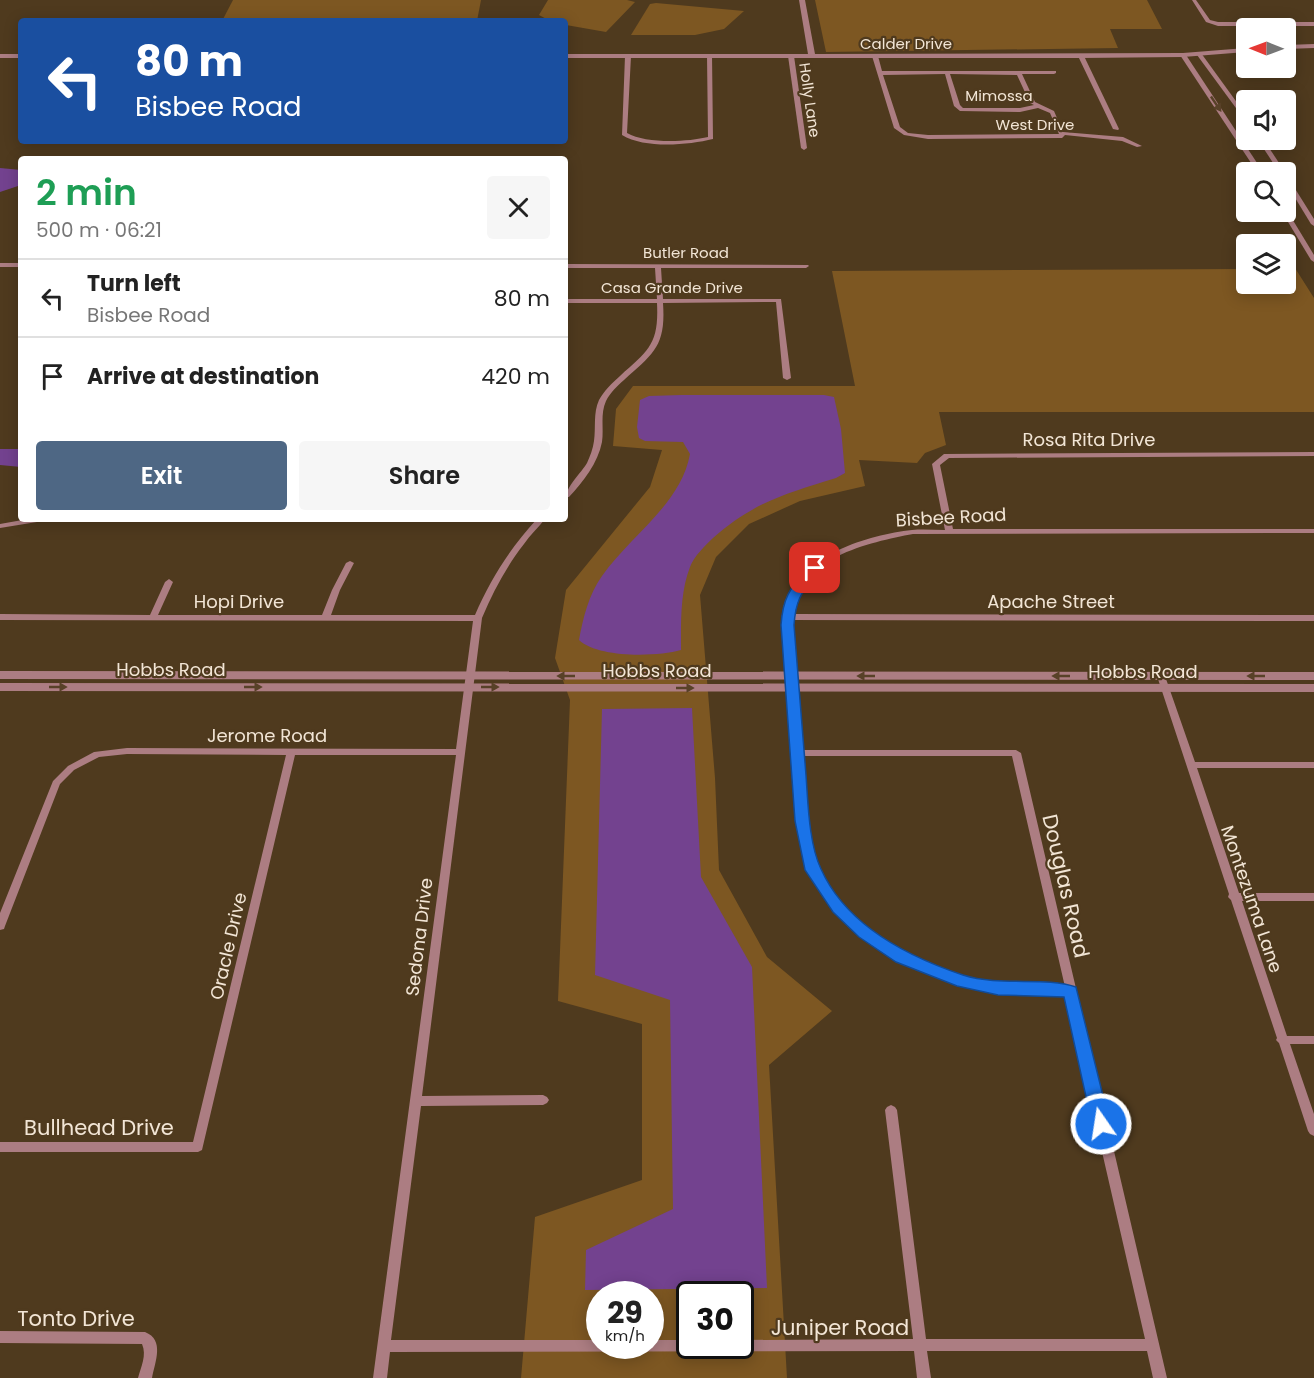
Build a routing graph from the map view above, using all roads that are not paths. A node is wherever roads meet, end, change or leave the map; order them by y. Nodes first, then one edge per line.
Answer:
1 (802, 0) edge
2 (1194, 0) edge
3 (1314, 24) edge
4 (1314, 46) edge
5 (1296, 47) edge
6 (1236, 51) edge
7 (1199, 54) junction
8 (1183, 55) junction
9 (0, 56) edge
10 (18, 56) edge
11 (568, 56) edge
12 (628, 56) junction
13 (710, 56) junction
14 (791, 56) junction
15 (812, 56) junction
16 (875, 56) junction
17 (1081, 56) junction
18 (1054, 72) dead end
19 (880, 73) junction
20 (947, 73) junction
21 (1009, 73) junction
22 (1236, 104) edge
23 (1038, 106) junction
24 (1116, 129) dead end
25 (1061, 133) junction
26 (1139, 146) dead end
27 (804, 148) dead end
28 (1253, 162) edge
29 (1296, 195) edge
30 (1290, 222) edge
31 (1314, 224) edge
32 (1314, 260) edge
33 (0, 265) edge
34 (18, 265) edge
35 (568, 266) edge
36 (658, 266) junction
37 (806, 266) dead end
38 (658, 300) junction
39 (568, 301) edge
40 (787, 378) dead end
41 (1314, 454) edge
42 (568, 493) edge
43 (25, 522) edge
44 (538, 522) edge
45 (0, 526) edge
46 (949, 531) junction
47 (1314, 531) edge
48 (350, 563) dead end
49 (169, 582) dead end
50 (0, 617) edge
51 (153, 617) junction
52 (326, 617) junction
53 (788, 617) junction
54 (478, 618) junction
55 (1314, 618) edge
56 (0, 675) edge
57 (1161, 676) junction
58 (1314, 676) edge
59 (467, 682) junction
60 (791, 682) junction
61 (0, 687) edge
62 (1314, 688) edge
63 (1165, 689) junction
64 (291, 752) junction
65 (459, 752) junction
66 (797, 753) junction
67 (1190, 765) junction
68 (1314, 765) edge
69 (1233, 897) junction
70 (1314, 897) edge
71 (0, 926) edge
72 (1070, 991) junction
73 (1282, 1040) junction
74 (1314, 1040) edge
75 (543, 1100) dead end
76 (414, 1101) junction
77 (891, 1110) dead end
78 (1314, 1131) edge
79 (0, 1147) edge
80 (198, 1147) joint
81 (0, 1337) edge
82 (384, 1346) junction
83 (920, 1346) junction
84 (1152, 1346) junction
85 (145, 1378) edge
86 (380, 1378) edge
87 (924, 1378) edge
88 (1160, 1378) edge

1 - 15 street
2 - 3 street
4 - 5 street
6 - 7 street, Calder Drive
7 - 8 street, Calder Drive
7 - 22 street
8 - 17 street, Calder Drive
8 -> 28 street
9 - 10 street
11 - 12 street, Calder Drive
12 - 13 street, Calder Drive
12 - 13 street
13 - 14 street, Calder Drive
14 - 15 street, Calder Drive
14 - 27 street, Holly Lane
15 - 16 street, Calder Drive
16 - 17 street, Calder Drive
16 - 19 street
17 - 24 street
18 - 21 street
19 - 20 street
19 - 25 street, West Drive
20 - 21 street
20 - 23 street, Mimossa
21 - 23 street
23 - 25 street, Mimossa
25 - 26 street, West Drive
29 - 31 street
30 - 32 street
33 - 34 street
35 - 36 street, Butler Road
36 - 37 street, Butler Road
36 - 38 street
38 - 39 street, Casa Grande Drive
38 - 40 street, Casa Grande Drive
38 - 42 street
41 - 46 street, Rosa Rita Drive
43 - 45 street
44 - 54 street, Sedona Drive
46 - 47 street, Bisbee Road
46 - 53 street, Bisbee Road
48 - 52 street
49 - 51 street
50 - 51 street, Hopi Drive
51 - 52 street, Hopi Drive
52 - 54 street, Hopi Drive
53 - 55 street, Apache Street
53 - 60 street, Bisbee Road
54 - 59 street, Sedona Drive
56 - 59 street, Hobbs Road
58 -> 57 street, Hobbs Road
57 -> 60 street, Hobbs Road
57 - 63 street, Montezuma Lane
59 - 60 street, Hobbs Road
61 -> 59 street, Hobbs Road
59 - 65 street, Sedona Drive
60 - 63 street, Hobbs Road
60 - 66 street, Bisbee Road
62 - 63 street, Hobbs Road
63 - 67 street, Montezuma Lane
64 - 65 street, Jerome Road
64 - 71 street, Jerome Road
64 - 80 street, Oracle Drive
65 - 76 street, Sedona Drive
66 - 72 street, Bisbee Road
66 - 72 street, Douglas Road
67 - 68 street
67 - 69 street, Montezuma Lane
69 - 70 street
69 - 73 street, Montezuma Lane
72 - 84 street, Douglas Road
73 - 74 street
73 - 78 street, Montezuma Lane
75 - 76 street
76 - 82 street, Sedona Drive
77 - 83 street
79 - 80 street, Bullhead Drive
81 - 85 street, Tonto Drive
82 - 83 street, Juniper Road
82 - 86 street, Sedona Drive
83 - 84 street, Juniper Road
83 - 87 street
84 - 88 street, Douglas Road

